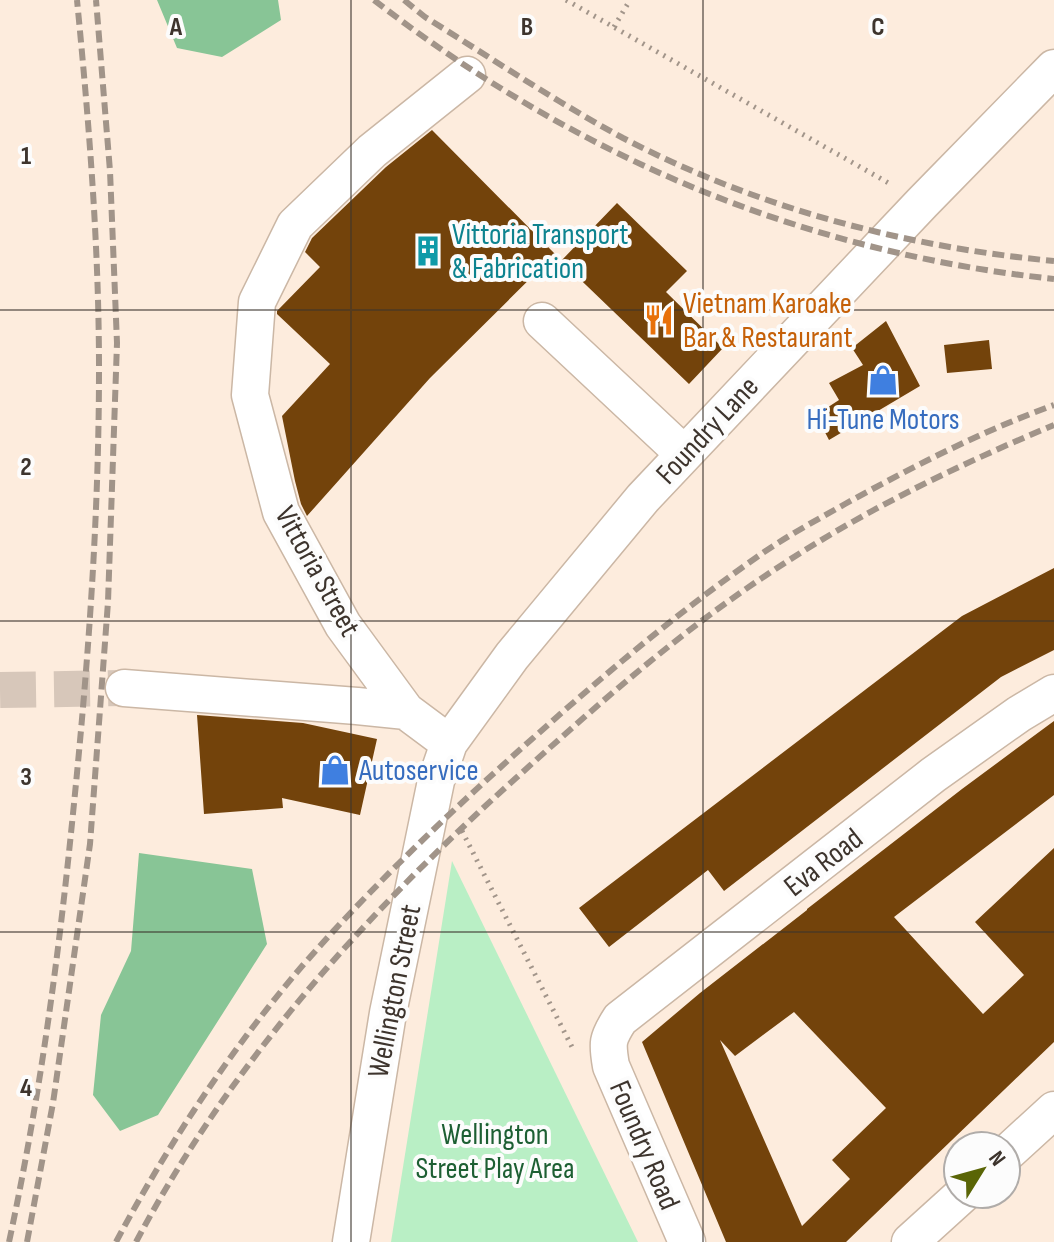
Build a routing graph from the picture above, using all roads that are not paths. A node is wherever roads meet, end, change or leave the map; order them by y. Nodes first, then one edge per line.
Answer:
1 (1054, 68) edge
2 (467, 75) dead end
3 (542, 321) dead end
4 (684, 454) junction
5 (124, 688) tunnel mouth
6 (1054, 693) edge
7 (406, 711) junction
8 (449, 743) junction
9 (607, 1046) joint
10 (1054, 1110) edge
11 (1022, 1139) edge
12 (945, 1210) edge
13 (351, 1242) edge
14 (687, 1242) edge
15 (910, 1242) edge

1 - 4 street, Foundry Lane
2 - 7 street, Vittoria Street
3 - 4 street
4 - 8 street, Foundry Lane
5 - 7 street
6 - 9 street, Eva Road
7 - 8 street
8 - 13 street, Wellington Street
9 - 14 street, Foundry Road
10 - 11 street
12 - 15 street

